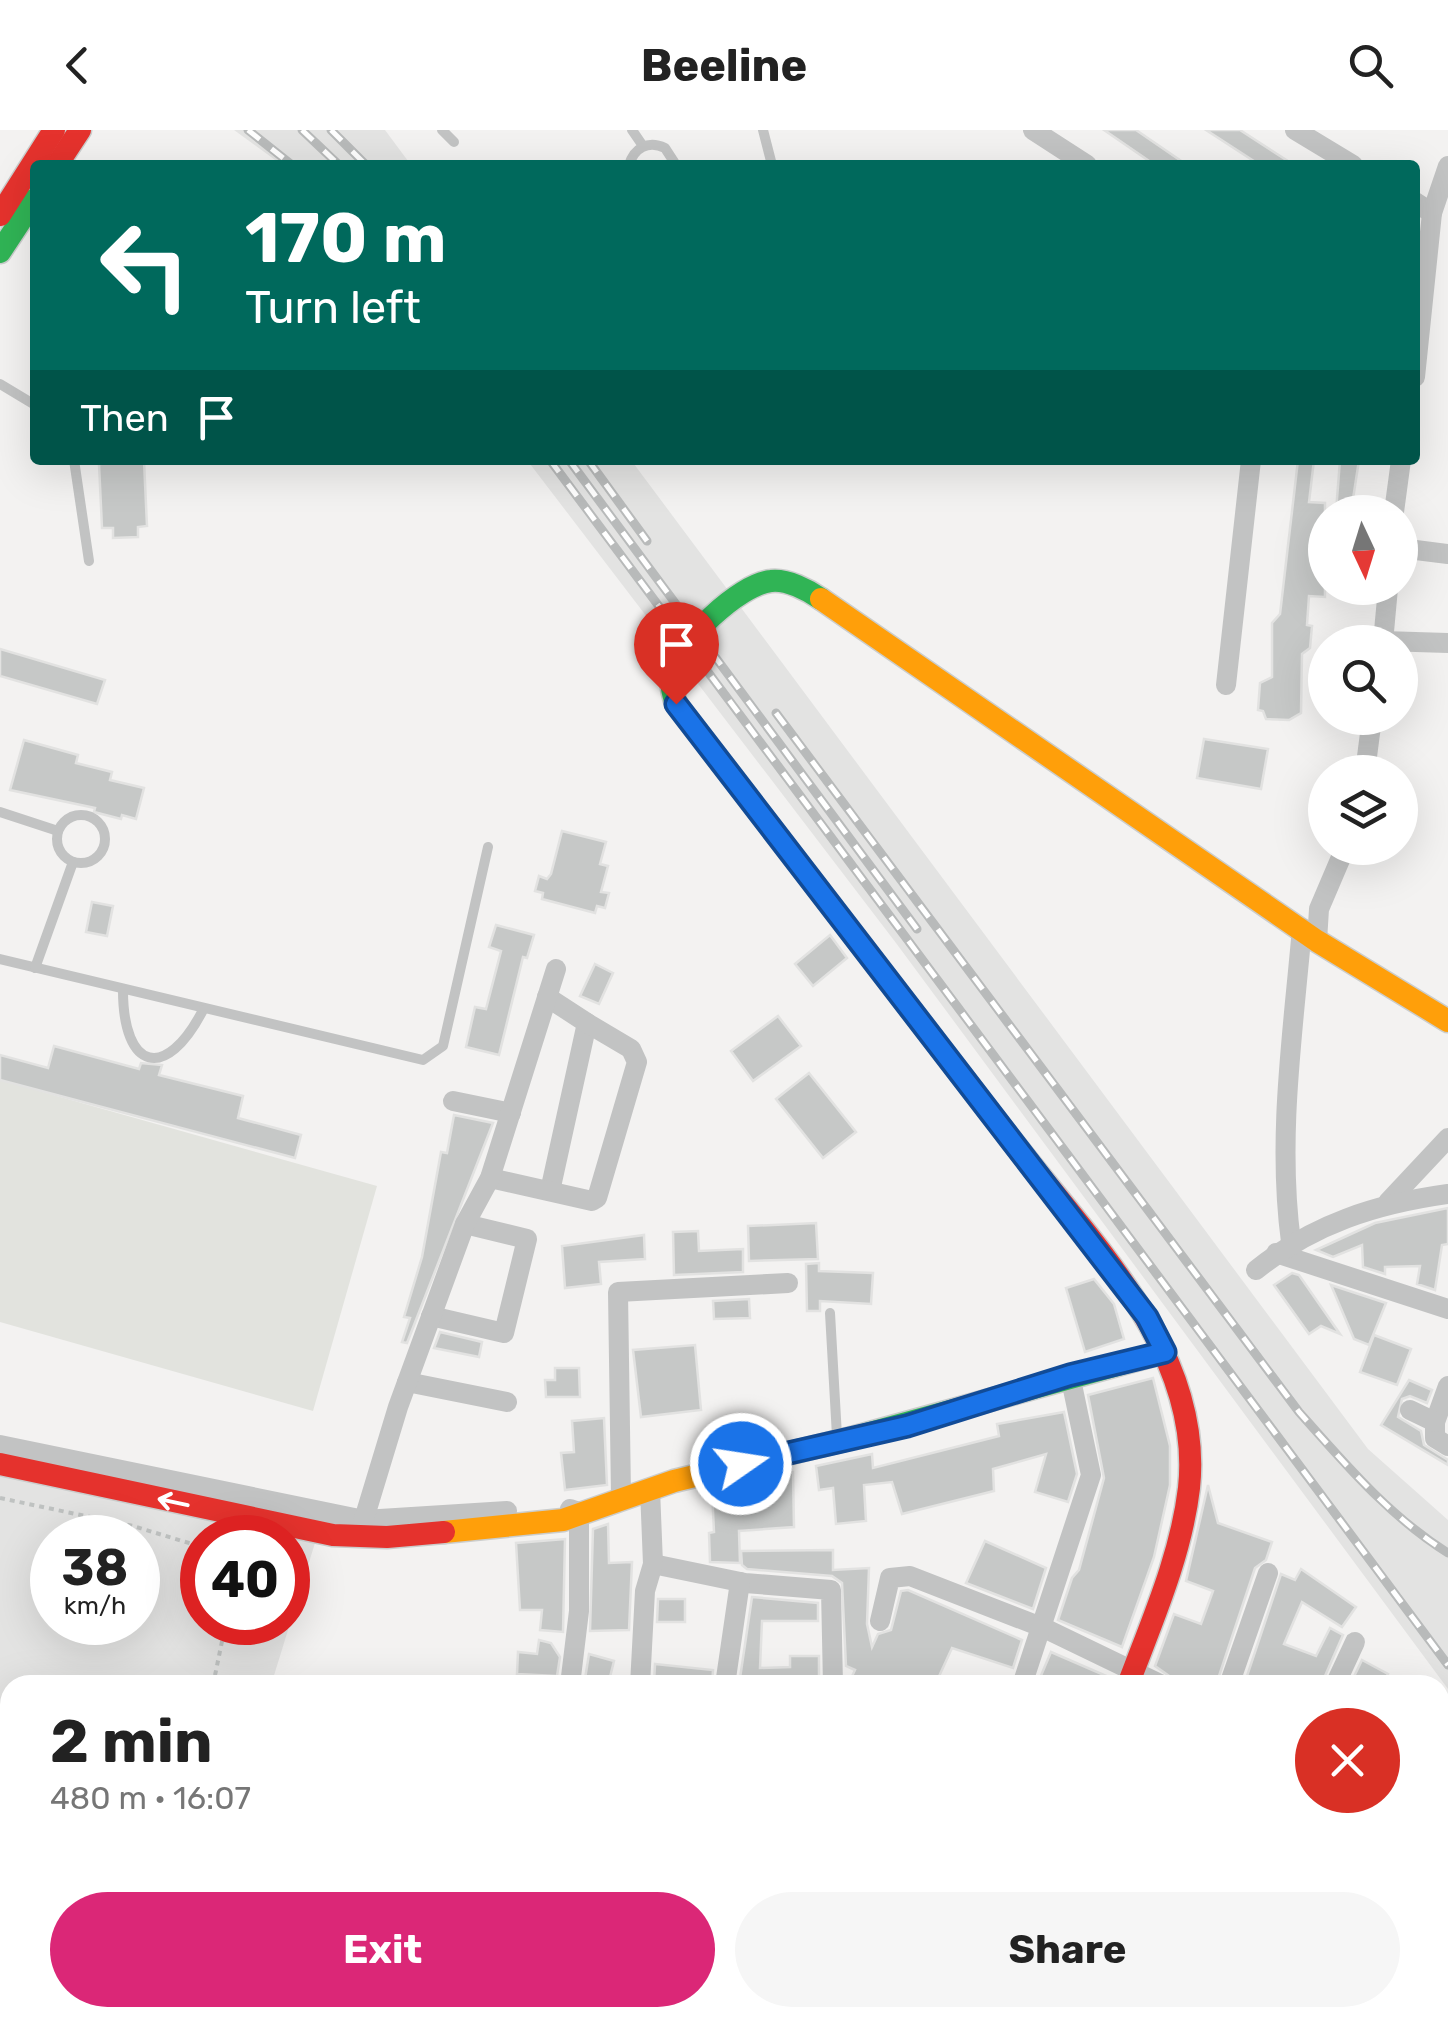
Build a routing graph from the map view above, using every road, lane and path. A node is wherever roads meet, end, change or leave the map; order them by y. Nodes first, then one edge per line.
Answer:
1 (54, 130) edge
2 (80, 130) edge
3 (442, 130) edge
4 (632, 130) edge
5 (763, 130) edge
6 (1033, 130) edge
7 (1295, 130) edge
8 (454, 142) dead end
9 (644, 146) junction
10 (35, 160) edge
11 (60, 160) edge
12 (633, 160) edge
13 (673, 160) edge
14 (771, 160) edge
15 (1079, 160) edge
16 (1345, 160) edge
17 (1448, 166) edge
18 (30, 168) edge
19 (30, 207) edge
20 (1424, 208) edge
21 (0, 215) edge
22 (0, 252) edge
23 (1420, 282) edge
24 (0, 384) edge
25 (30, 403) edge
26 (75, 465) edge
27 (1250, 465) edge
28 (1401, 465) edge
29 (1397, 495) edge
30 (1418, 550) edge
31 (1448, 554) edge
32 (89, 561) dead end
33 (1418, 643) edge
34 (1448, 643) edge
35 (1226, 685) dead end
36 (0, 812) edge
37 (58, 831) junction
38 (488, 847) dead end
39 (73, 862) junction
40 (1338, 865) edge
41 (1309, 935) junction
42 (0, 960) edge
43 (35, 968) junction
44 (556, 970) dead end
45 (123, 990) junction
46 (547, 997) junction
47 (203, 1010) junction
48 (1448, 1021) edge
49 (587, 1023) junction
50 (453, 1102) dead end
51 (510, 1113) junction
52 (1448, 1138) edge
53 (490, 1178) junction
54 (550, 1191) junction
55 (1448, 1194) edge
56 (1388, 1202) junction
57 (465, 1224) junction
58 (1284, 1248) junction
59 (1256, 1270) dead end
60 (788, 1283) dead end
61 (1448, 1309) edge
62 (830, 1313) dead end
63 (431, 1316) junction
64 (1165, 1352) junction
65 (1070, 1375) junction
66 (407, 1382) junction
67 (1448, 1386) edge
68 (506, 1402) dead end
69 (1410, 1410) dead end
70 (1435, 1422) junction
71 (838, 1442) junction
72 (0, 1445) edge
73 (1448, 1446) edge
74 (0, 1464) edge
75 (650, 1489) junction
76 (622, 1496) junction
77 (0, 1498) edge
78 (579, 1512) junction
79 (361, 1528) junction
80 (180, 1540) edge
81 (653, 1564) junction
82 (1268, 1574) dead end
83 (740, 1582) junction
84 (880, 1621) dead end
85 (1044, 1628) junction
86 (1356, 1642) dead end
87 (221, 1645) edge
88 (215, 1675) edge
89 (571, 1675) edge
90 (641, 1675) edge
91 (726, 1675) edge
92 (833, 1675) edge
93 (1026, 1675) edge
94 (1126, 1675) edge
95 (1132, 1675) edge
96 (1233, 1675) edge
97 (1340, 1675) edge

1 - 10 street
2 - 11 street
3 - 8 lane
4 - 9 lane
5 - 14 lane
6 - 15 street
7 - 16 street
9 - 12 lane
9 - 13 lane
17 - 20 street
18 - 21 street
19 - 22 street
20 - 23 street
24 - 25 lane
26 - 32 lane
27 - 35 street
28 - 29 street
30 - 31 street
33 - 34 street
36 - 37 lane
37 - 39 lane
37 - 39 lane
38 - 47 lane
39 - 43 lane
40 - 41 street
41 - 48 street
41 - 58 street
41 - 64 street
42 - 43 lane
43 - 45 lane
44 - 46 street
45 - 47 lane
45 - 47 lane
46 - 49 street
46 - 51 street
49 - 54 street
49 - 54 street
50 - 51 street
51 - 53 street
52 - 56 street
53 - 54 street
53 - 57 street
55 - 56 street
56 - 58 street
57 - 63 street
57 - 63 street
58 - 59 street
58 - 61 street
60 - 76 street
62 - 71 lane
63 - 66 street
64 - 65 street
64 - 95 street
65 - 71 street
65 - 85 street
66 - 68 street
66 - 79 street
67 - 70 street
69 - 70 street
70 - 73 street
71 - 75 street
72 - 79 street
79 -> 74 street
75 - 76 street
75 - 81 street
76 - 78 street
77 - 80 path
78 - 79 street
78 - 89 street
81 - 83 street
81 - 90 street
82 - 96 street
83 - 91 street
83 - 92 street
84 - 85 street
85 - 93 street
85 - 94 street
86 - 97 street
87 - 88 path

